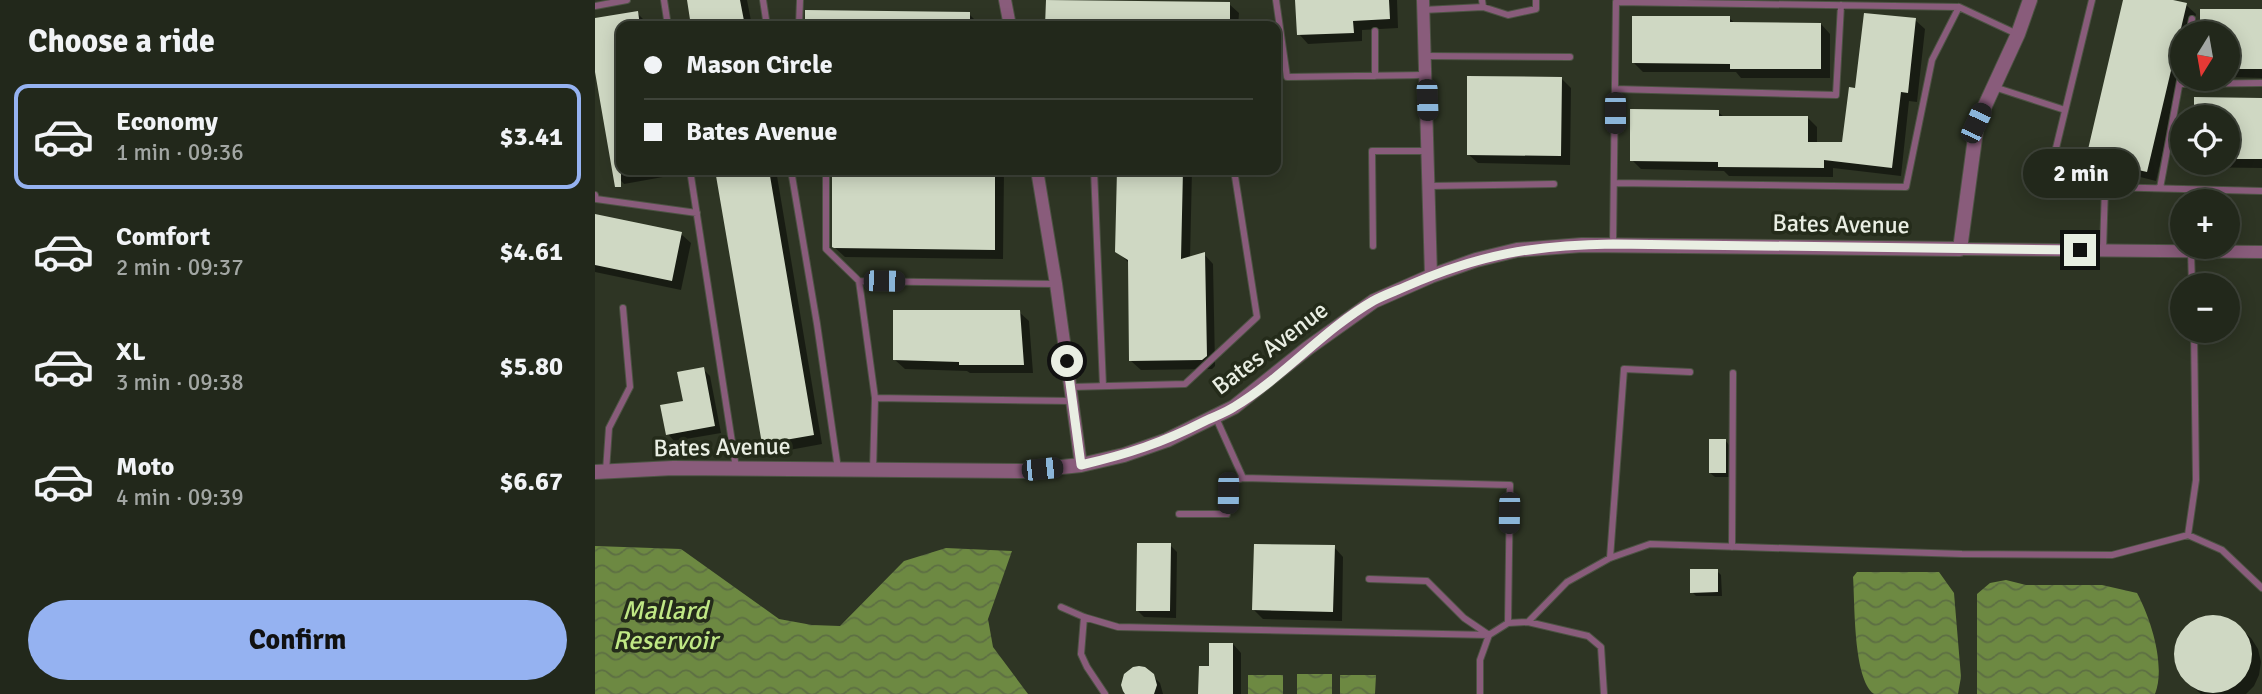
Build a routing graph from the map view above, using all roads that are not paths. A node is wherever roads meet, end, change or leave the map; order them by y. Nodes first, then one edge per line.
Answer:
1 (627, 0) edge
2 (664, 0) edge
3 (763, 0) edge
4 (800, 0) edge
5 (1005, 0) edge
6 (1276, 0) edge
7 (1536, 0) edge
8 (2030, 0) edge
9 (2092, 0) edge
10 (1482, 4) edge
11 (1423, 5) edge
12 (1841, 5) junction
13 (595, 6) edge
14 (1959, 7) junction
15 (667, 21) edge
16 (766, 21) edge
17 (799, 21) edge
18 (1009, 21) edge
19 (1279, 21) edge
20 (1375, 31) dead end
21 (2018, 34) junction
22 (1281, 35) edge
23 (1425, 56) junction
24 (1570, 57) dead end
25 (1426, 75) junction
26 (1375, 76) junction
27 (2240, 83) edge
28 (2262, 83) edge
29 (1993, 87) junction
30 (1615, 89) junction
31 (2179, 91) edge
32 (2066, 110) junction
33 (1428, 151) junction
34 (691, 175) edge
35 (792, 175) edge
36 (826, 175) edge
37 (1038, 175) edge
38 (1094, 175) edge
39 (1235, 175) edge
40 (1615, 183) junction
41 (1554, 184) dead end
42 (1429, 186) junction
43 (2105, 187) junction
44 (2160, 188) junction
45 (2262, 191) edge
46 (595, 195) edge
47 (697, 213) junction
48 (1613, 244) junction
49 (1374, 246) dead end
50 (1960, 248) junction
51 (2103, 250) junction
52 (2170, 251) edge
53 (2240, 252) edge
54 (2262, 252) edge
55 (1431, 276) junction
56 (859, 281) junction
57 (1056, 284) junction
58 (623, 308) dead end
59 (2194, 343) edge
60 (1690, 372) dead end
61 (1733, 373) dead end
62 (1103, 386) junction
63 (1071, 387) junction
64 (875, 398) junction
65 (1072, 401) junction
66 (1215, 416) junction
67 (1081, 465) junction
68 (736, 468) junction
69 (838, 469) junction
70 (873, 470) junction
71 (600, 473) edge
72 (1243, 478) junction
73 (1179, 514) dead end
74 (2188, 534) junction
75 (1732, 547) junction
76 (1610, 558) junction
77 (1369, 579) dead end
78 (2262, 588) edge
79 (1061, 607) dead end
80 (1084, 617) junction
81 (1528, 622) junction
82 (1508, 623) junction
83 (1489, 635) junction
84 (1105, 694) edge
85 (1480, 694) edge
86 (1604, 694) edge

1 - 13 lane
2 - 15 lane
3 - 16 lane
4 - 17 lane
5 - 18 street
6 - 19 lane
7 - 10 lane
8 - 21 street
9 - 32 lane
10 - 11 lane
11 - 23 street
12 - 14 lane
12 - 30 lane
12 - 30 lane
14 - 21 lane
14 - 40 lane
20 - 26 lane
21 - 29 street
22 - 26 lane
23 - 24 lane
23 - 25 street
25 - 26 lane
25 - 33 street
27 - 28 lane
29 - 32 lane
29 - 50 street
30 - 40 lane
31 - 44 lane
32 - 43 lane
33 - 42 street
33 - 49 lane
34 - 47 lane
35 - 69 lane
36 - 56 lane
37 - 57 street
38 - 62 lane
39 - 62 lane
40 - 48 lane
41 - 42 lane
42 - 55 street
43 - 44 lane
43 - 51 lane
44 - 45 lane
46 - 47 lane
47 - 68 lane
48 - 50 street, Bates Avenue
48 - 55 street, Bates Avenue
50 - 51 street, Bates Avenue
51 - 52 street, Bates Avenue
53 - 54 street, Bates Avenue
55 - 66 street, Bates Avenue
56 - 57 lane
56 - 64 lane
57 - 63 street
58 - 71 lane
59 - 74 lane
60 - 76 lane
61 - 75 lane
62 - 63 lane
63 - 65 street
64 - 65 lane
64 - 70 lane
65 - 67 street
66 - 67 street, Bates Avenue
66 - 72 lane
67 - 70 street, Bates Avenue
68 - 69 street, Bates Avenue
68 - 71 street, Bates Avenue
69 - 70 street, Bates Avenue
72 - 73 lane
72 - 82 lane
74 - 75 lane
74 - 78 lane
75 - 76 lane
76 - 81 lane
77 - 83 lane
79 - 80 lane
80 - 83 lane
80 - 84 lane
81 - 82 lane
81 - 86 lane
82 - 83 lane
83 - 85 lane

